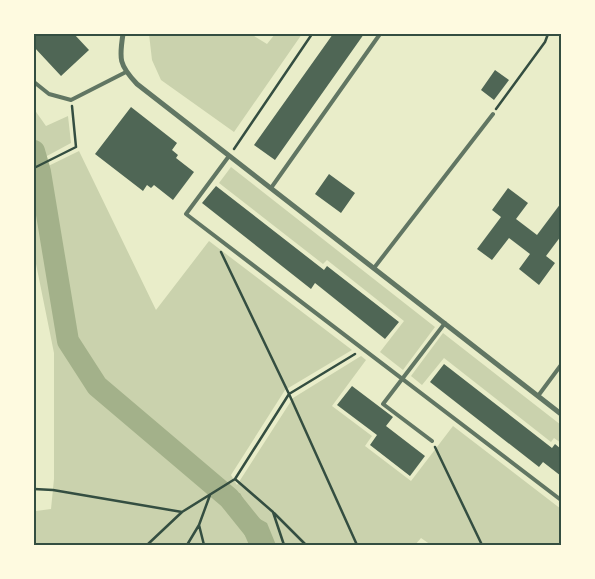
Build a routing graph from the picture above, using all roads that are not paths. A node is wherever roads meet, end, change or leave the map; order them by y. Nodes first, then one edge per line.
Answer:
1 (123, 34) edge
2 (380, 34) edge
3 (126, 72) junction
4 (34, 82) edge
5 (493, 114) road end
6 (229, 156) junction
7 (271, 188) junction
8 (374, 268) junction
9 (445, 323) junction
10 (561, 366) edge
11 (402, 379) junction
12 (538, 396) junction
13 (561, 414) edge
14 (432, 441) road end
15 (561, 500) edge

1 - 3 street
2 - 7 lane
3 - 4 lane
3 - 6 street
5 - 8 lane
6 - 7 street
6 - 11 lane
7 - 8 street
8 - 9 street
9 - 11 lane
9 - 12 street
10 - 12 lane
11 - 14 lane
11 - 15 lane
12 - 13 street

